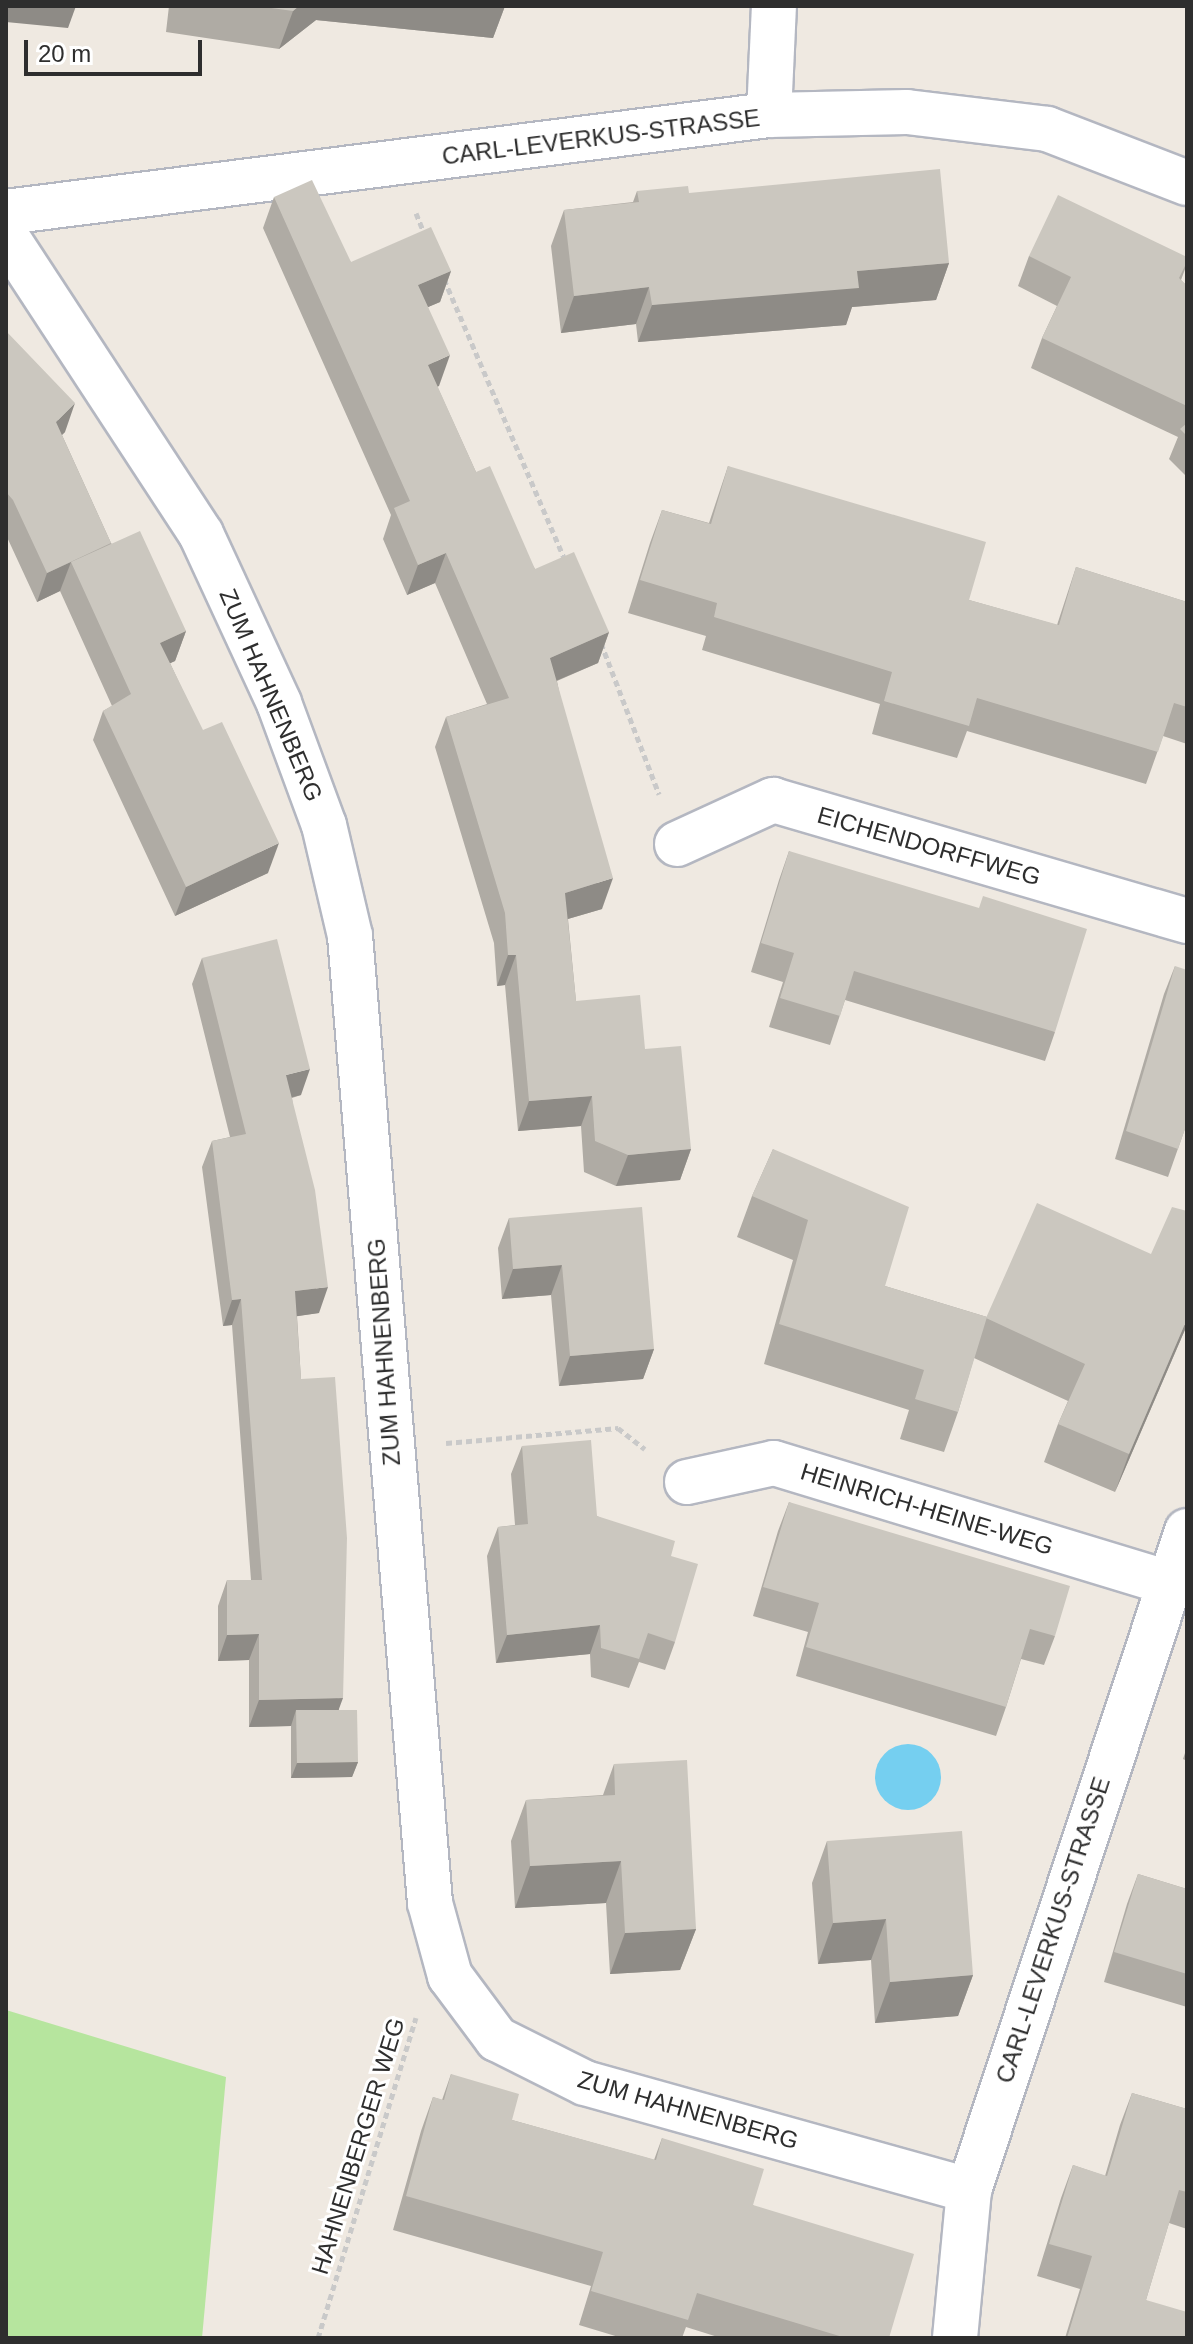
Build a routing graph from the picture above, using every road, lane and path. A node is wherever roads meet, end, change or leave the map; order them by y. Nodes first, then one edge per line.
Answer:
1 (774, 6) edge
2 (769, 115) junction
3 (395, 164) junction
4 (1185, 178) edge
5 (6, 212) edge
6 (6, 236) edge
7 (432, 251) edge
8 (438, 265) edge
9 (569, 569) edge
10 (594, 627) edge
11 (677, 844) joint
12 (1187, 921) edge
13 (390, 1447) junction
14 (687, 1482) joint
15 (1187, 1531) edge
16 (1166, 1582) junction
17 (450, 1976) junction
18 (969, 2190) junction
19 (318, 2338) edge
20 (955, 2338) edge

1 - 2 street
2 - 3 street, CARL-LEVERKUS-STRASSE
2 - 4 street, CARL-LEVERKUS-STRASSE
3 - 5 street, CARL-LEVERKUS-STRASSE
3 - 7 path
6 - 13 street, ZUM HAHNENBERG
8 - 9 path
10 - 11 path
11 - 12 street, EICHENDORFFWEG
13 - 14 path
13 - 17 street, ZUM HAHNENBERG
14 - 16 street, HEINRICH-HEINE-WEG
15 - 16 street, CARL-LEVERKUS-STRASSE
16 - 18 street, CARL-LEVERKUS-STRASSE
17 - 18 street, ZUM HAHNENBERG
17 - 19 path, HAHNENBERGER WEG
18 - 20 street, CARL-LEVERKUS-STRASSE

